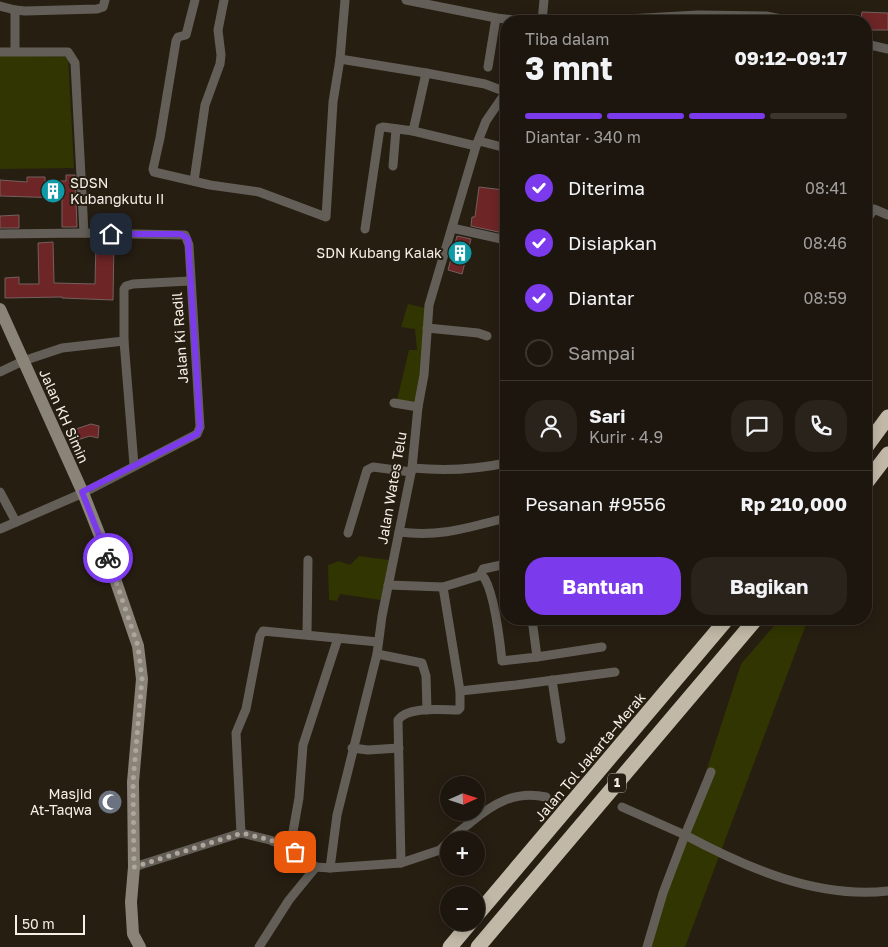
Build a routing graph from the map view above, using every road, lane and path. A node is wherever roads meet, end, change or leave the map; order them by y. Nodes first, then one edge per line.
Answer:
1 (106, 0) edge
2 (195, 0) edge
3 (224, 0) edge
4 (344, 0) edge
5 (406, 0) edge
6 (544, 0) edge
7 (0, 6) edge
8 (15, 10) junction
9 (543, 15) edge
10 (496, 18) junction
11 (500, 18) edge
12 (872, 45) edge
13 (888, 49) edge
14 (0, 52) edge
15 (15, 52) junction
16 (340, 59) junction
17 (488, 67) dead end
18 (426, 73) junction
19 (500, 90) edge
20 (500, 101) edge
21 (396, 129) junction
22 (413, 132) junction
23 (477, 143) junction
24 (500, 147) edge
25 (393, 166) dead end
26 (194, 181) junction
27 (872, 212) edge
28 (888, 215) edge
29 (452, 228) junction
30 (365, 229) dead end
31 (84, 233) junction
32 (0, 234) edge
33 (500, 239) edge
34 (190, 281) junction
35 (0, 309) edge
36 (428, 328) junction
37 (487, 336) dead end
38 (124, 341) junction
39 (23, 361) junction
40 (0, 372) edge
41 (394, 403) dead end
42 (418, 407) junction
43 (888, 417) edge
44 (872, 439) edge
45 (888, 454) edge
46 (500, 464) edge
47 (134, 465) junction
48 (412, 470) junction
49 (872, 475) edge
50 (0, 492) edge
51 (82, 492) junction
52 (500, 520) edge
53 (16, 522) junction
54 (0, 529) edge
55 (399, 532) junction
56 (348, 533) dead end
57 (308, 560) dead end
58 (500, 565) edge
59 (480, 575) junction
60 (388, 585) junction
61 (443, 587) junction
62 (500, 617) edge
63 (496, 618) junction
64 (533, 625) edge
65 (723, 625) edge
66 (751, 625) edge
67 (307, 634) junction
68 (338, 638) junction
69 (378, 642) junction
70 (602, 647) dead end
71 (377, 654) junction
72 (537, 657) junction
73 (615, 672) dead end
74 (552, 680) junction
75 (460, 691) junction
76 (427, 710) junction
77 (561, 739) dead end
78 (352, 748) junction
79 (399, 748) junction
80 (712, 772) dead end
81 (546, 797) dead end
82 (622, 807) dead end
83 (460, 831) edge
84 (242, 833) junction
85 (685, 835) junction
86 (290, 848) junction
87 (440, 850) edge
88 (401, 863) junction
89 (134, 867) junction
90 (316, 867) junction
91 (330, 868) junction
92 (888, 891) edge
93 (485, 905) edge
94 (463, 931) edge
95 (140, 947) edge
96 (259, 947) edge
97 (450, 947) edge
98 (478, 947) edge
99 (647, 947) edge

1 - 8 street
2 - 26 street
3 - 26 street
4 - 16 street
5 - 10 street
6 - 9 street
7 - 8 street
8 - 15 street
10 - 11 street
10 - 17 street
12 - 13 street
14 - 15 street
15 - 31 street
16 - 18 street
16 - 26 street
18 - 19 street
18 - 22 street
20 - 23 street, Jalan Wates Telu
21 - 22 street
21 - 25 street
21 - 30 street
22 - 23 street
23 - 24 street
23 - 29 street, Jalan Wates Telu
27 - 28 street
29 - 33 street
29 - 36 street, Jalan Wates Telu
31 - 32 street, Jalan Ki Radil
31 - 34 street, Jalan Ki Radil
34 - 38 street
34 - 47 street, Jalan Ki Radil
35 - 39 street, Jalan KH Simin
36 - 37 street
36 - 42 street, Jalan Wates Telu
38 - 39 street
38 - 47 street
39 - 40 street
39 - 51 street, Jalan KH Simin
41 - 42 street
42 - 48 street, Jalan Wates Telu
43 - 44 highway
45 - 49 highway
46 - 48 street
47 - 51 street, Jalan Ki Radil
48 - 55 street, Jalan Wates Telu
48 - 56 street
50 - 53 street
51 - 53 street, Jalan Ki Radil
51 - 89 street, Jalan KH Simin
52 - 55 street
53 - 54 street, Jalan Ki Radil
55 - 60 street, Jalan Wates Telu
57 - 67 street
58 - 59 street
59 - 61 street
59 - 63 street
60 - 61 street
60 - 69 street, Jalan Wates Telu
61 - 75 street
62 - 63 street
63 - 72 street
64 - 72 street
65 - 93 highway, Jalan Tol Jakarta–Merak / 1
66 - 98 highway, 1
67 - 68 street
67 - 84 street
68 - 69 street
68 - 86 street
69 - 71 street, Jalan Wates Telu
70 - 72 street
71 - 76 street
71 - 78 street, Jalan Wates Telu
73 - 74 street
74 - 75 street
74 - 77 street
75 - 76 street
76 - 79 street
78 - 79 street
78 - 91 street, Jalan Wates Telu
79 - 88 street
80 - 85 street
81 - 83 street
82 - 85 street
84 - 86 street
84 - 89 street
85 - 92 street
85 - 99 street
86 - 90 street
87 - 88 street
88 - 91 street
89 - 95 street, Jalan KH Simin
90 - 91 street
90 - 96 street
94 - 97 highway

